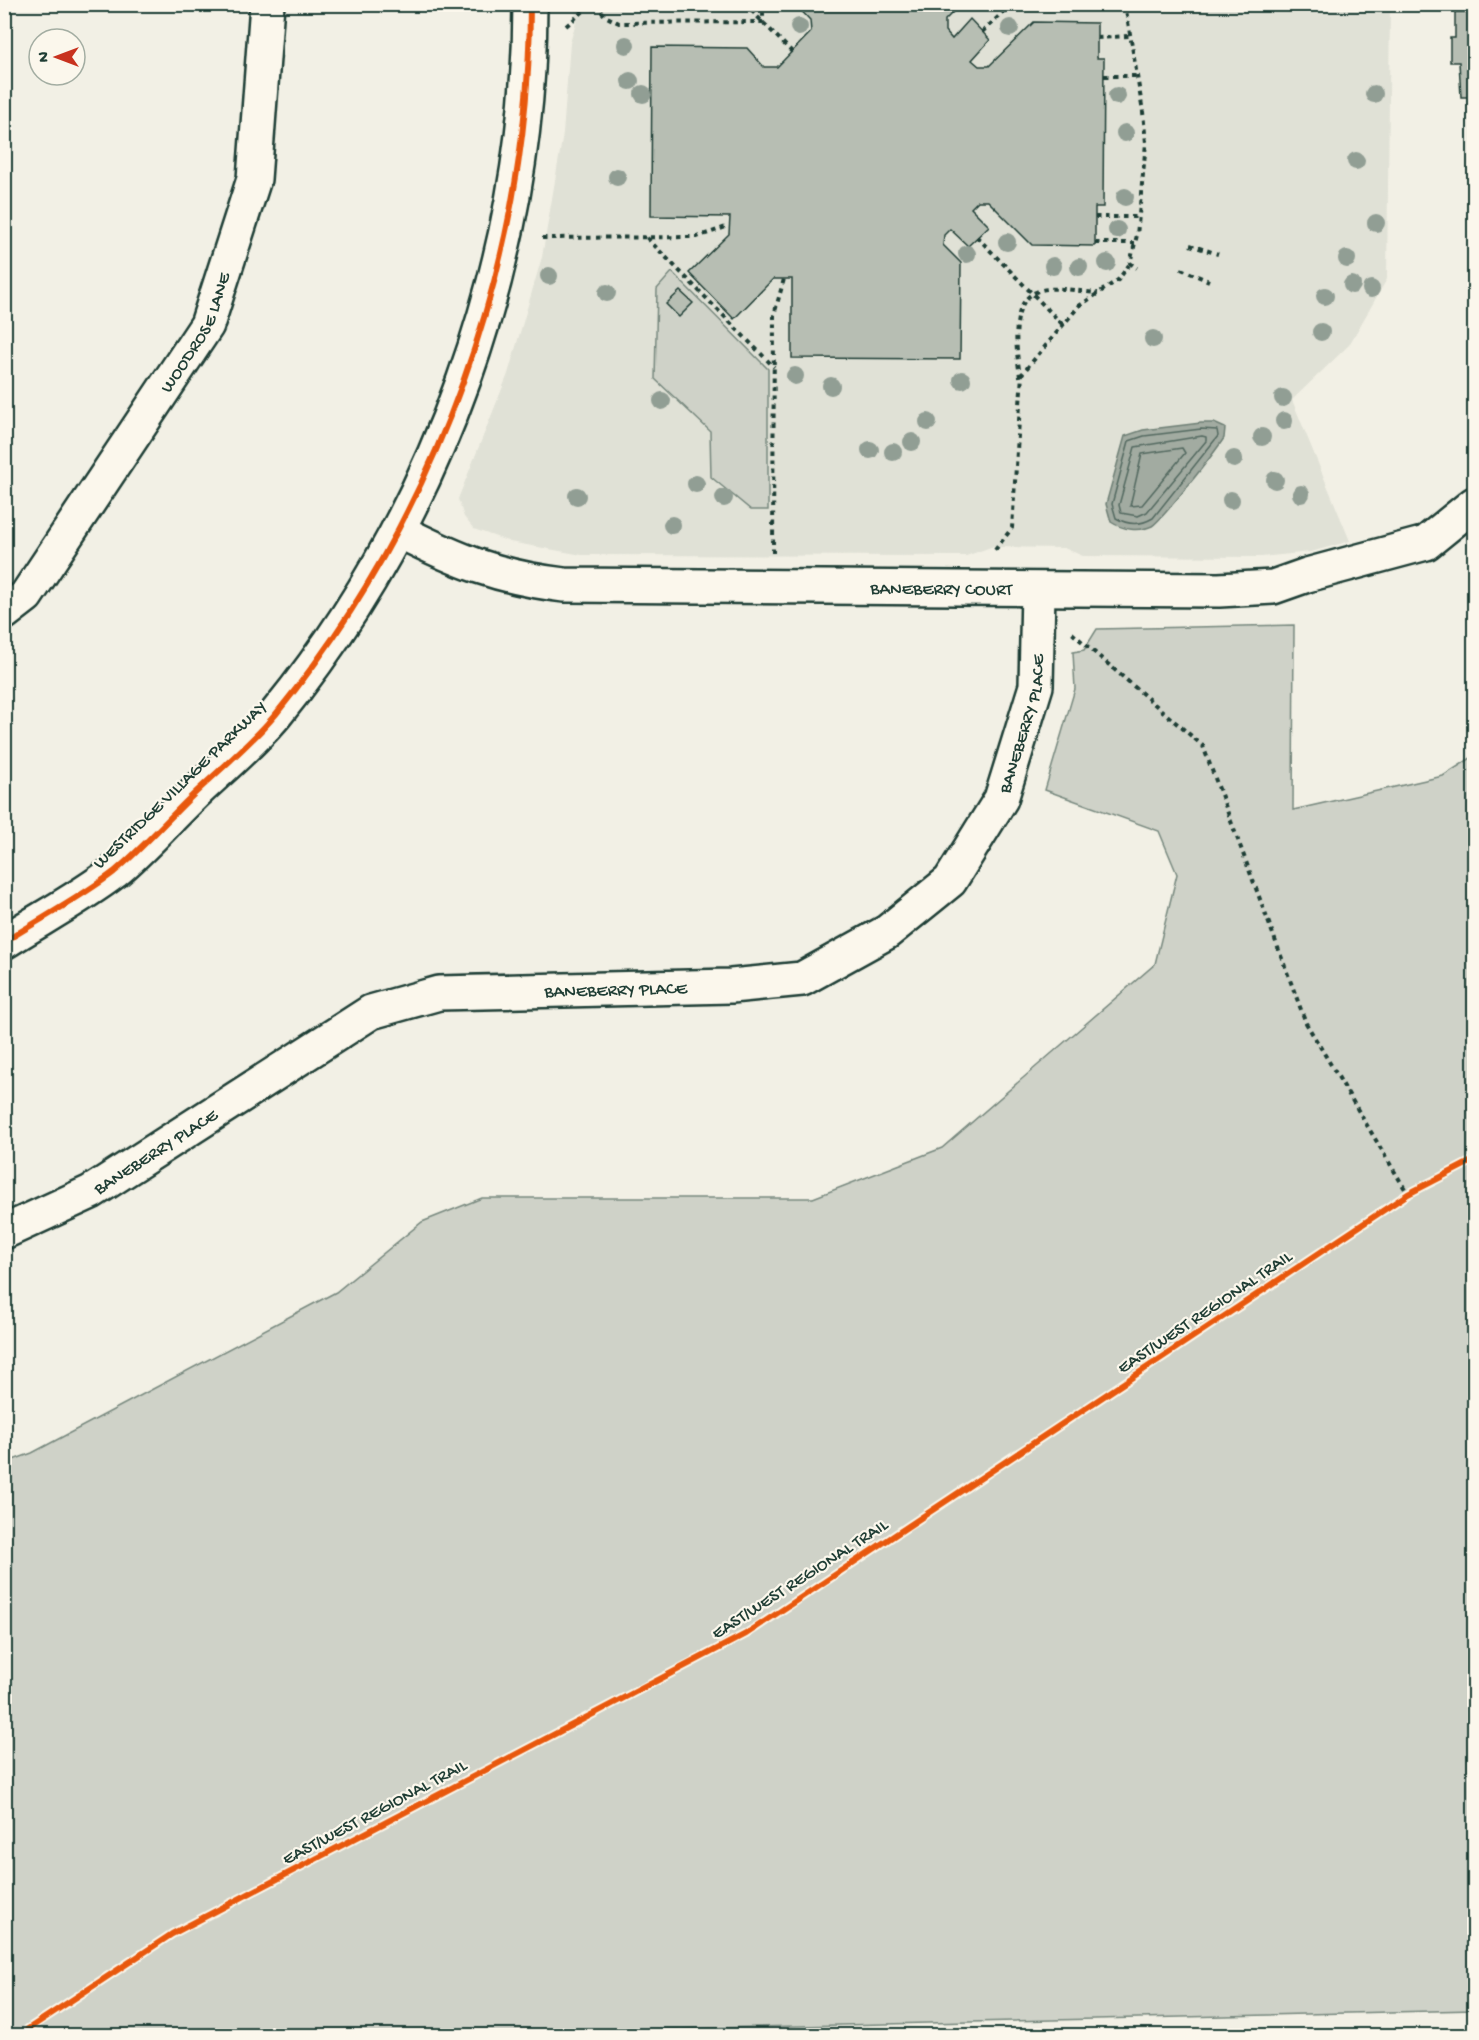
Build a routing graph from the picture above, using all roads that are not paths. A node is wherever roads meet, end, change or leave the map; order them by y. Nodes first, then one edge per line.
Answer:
1 (267, 4) edge
2 (530, 4) edge
3 (1474, 504) edge
4 (399, 531) junction
5 (1038, 590) junction
6 (4, 613) edge
7 (4, 942) edge
8 (4, 1232) edge

1 - 6 street, WOODROSE LANE
2 - 4 street, WESTRIDGE VILLAGE PARKWAY
3 - 5 street, BANEBERRY COURT
4 - 5 street, BANEBERRY COURT
4 - 7 street, WESTRIDGE VILLAGE PARKWAY
5 - 8 street, BANEBERRY PLACE

